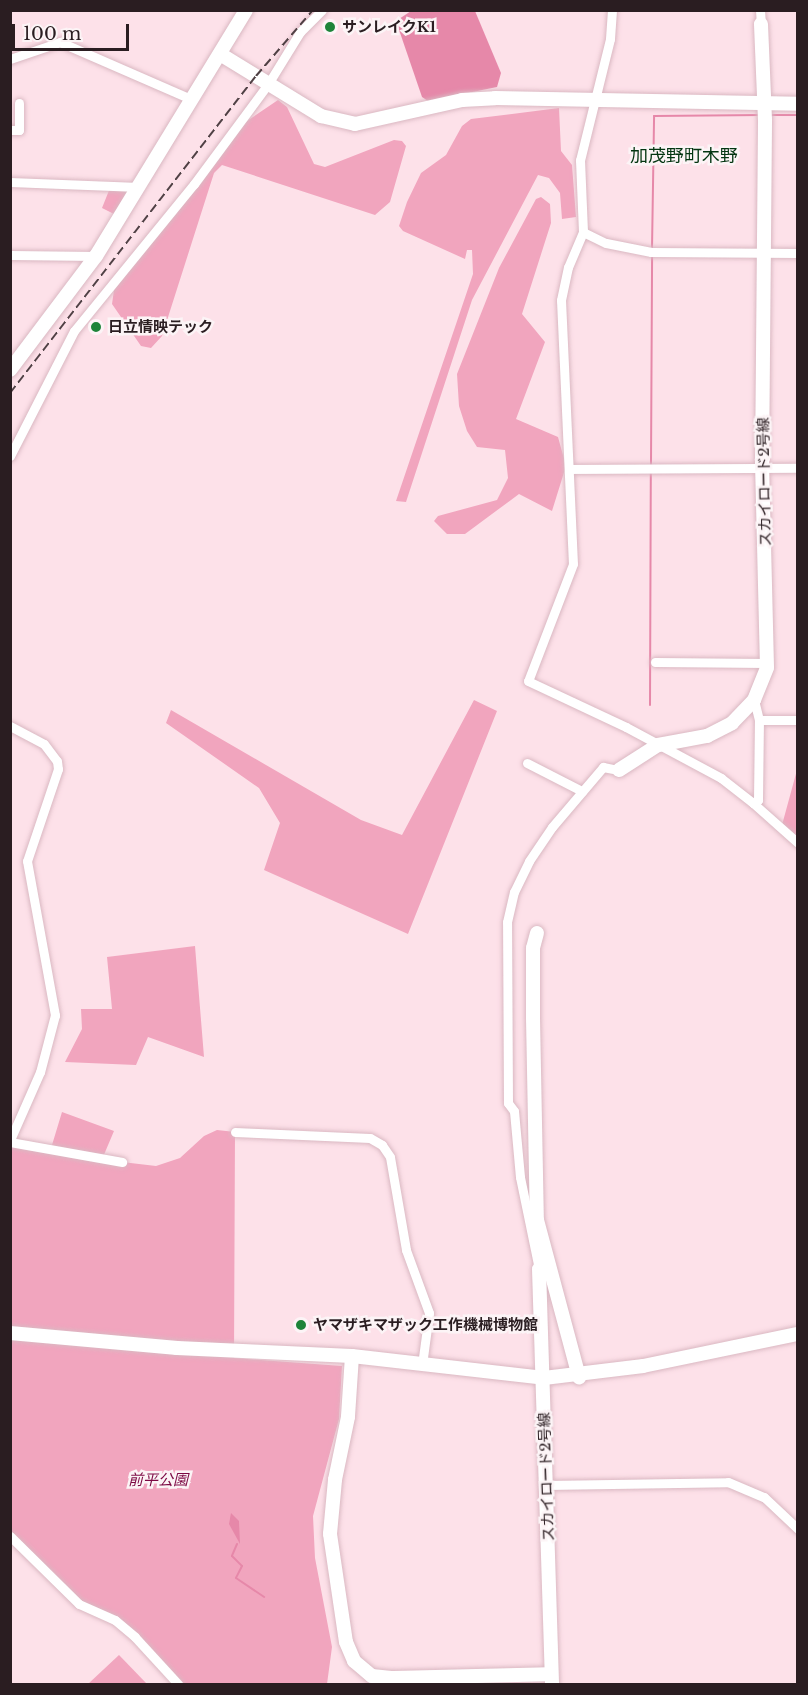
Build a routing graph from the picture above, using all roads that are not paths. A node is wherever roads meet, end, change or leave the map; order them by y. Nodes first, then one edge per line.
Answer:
1 (246, 10) edge
2 (322, 10) edge
3 (612, 10) edge
4 (761, 17) edge
5 (220, 54) junction
6 (10, 58) edge
7 (268, 84) junction
8 (191, 99) junction
9 (595, 101) junction
10 (19, 103) dead end
11 (798, 104) edge
12 (765, 111) junction
13 (10, 130) edge
14 (10, 182) edge
15 (139, 187) junction
16 (583, 232) junction
17 (765, 253) junction
18 (798, 253) edge
19 (10, 255) edge
20 (96, 256) junction
21 (10, 370) edge
22 (10, 456) edge
23 (762, 467) junction
24 (798, 468) edge
25 (569, 469) junction
26 (654, 662) dead end
27 (767, 663) junction
28 (754, 700) junction
29 (759, 720) junction
30 (798, 720) edge
31 (10, 726) edge
32 (658, 745) junction
33 (527, 763) dead end
34 (619, 770) joint
35 (582, 791) junction
36 (753, 803) junction
37 (798, 843) edge
38 (537, 933) dead end
39 (235, 1132) dead end
40 (10, 1141) edge
41 (122, 1162) dead end
42 (538, 1269) joint
43 (10, 1333) edge
44 (798, 1334) edge
45 (352, 1356) junction
46 (423, 1365) junction
47 (579, 1377) junction
48 (543, 1378) junction
49 (546, 1485) junction
50 (798, 1529) edge
51 (10, 1536) edge
52 (551, 1679) edge
53 (400, 1681) edge
54 (178, 1684) edge

1 - 5 street
2 - 7 street
3 - 9 street
4 - 12 street, スカイロード2号線
5 - 7 street
5 - 8 street
6 - 8 street
7 - 9 street
7 - 22 street
8 - 15 street
9 - 12 street
9 - 16 street
10 - 13 street
11 - 12 street
12 - 17 street, スカイロード2号線
14 - 15 street
15 - 20 street
16 - 17 street
16 - 25 street
17 - 18 street
17 - 23 street, スカイロード2号線
19 - 20 street
20 - 21 street
23 - 24 street
23 - 25 street
23 - 27 street, スカイロード2号線
25 - 32 street
26 - 27 street
27 - 28 street, スカイロード2号線
28 - 29 street
28 - 32 street, スカイロード2号線
29 - 30 street
29 - 36 street
31 - 40 street
32 - 34 street, スカイロード2号線
32 - 36 street
33 - 35 street
34 - 35 street
35 - 42 street
36 - 37 street
38 - 47 street
39 - 46 street
40 - 41 street
42 - 48 street, スカイロード2号線
43 - 45 street
44 - 47 street
45 - 46 street
45 - 53 street
46 - 48 street
47 - 48 street
48 - 49 street, スカイロード2号線
49 - 50 street
49 - 52 street, スカイロード2号線
51 - 54 street
52 - 53 street

